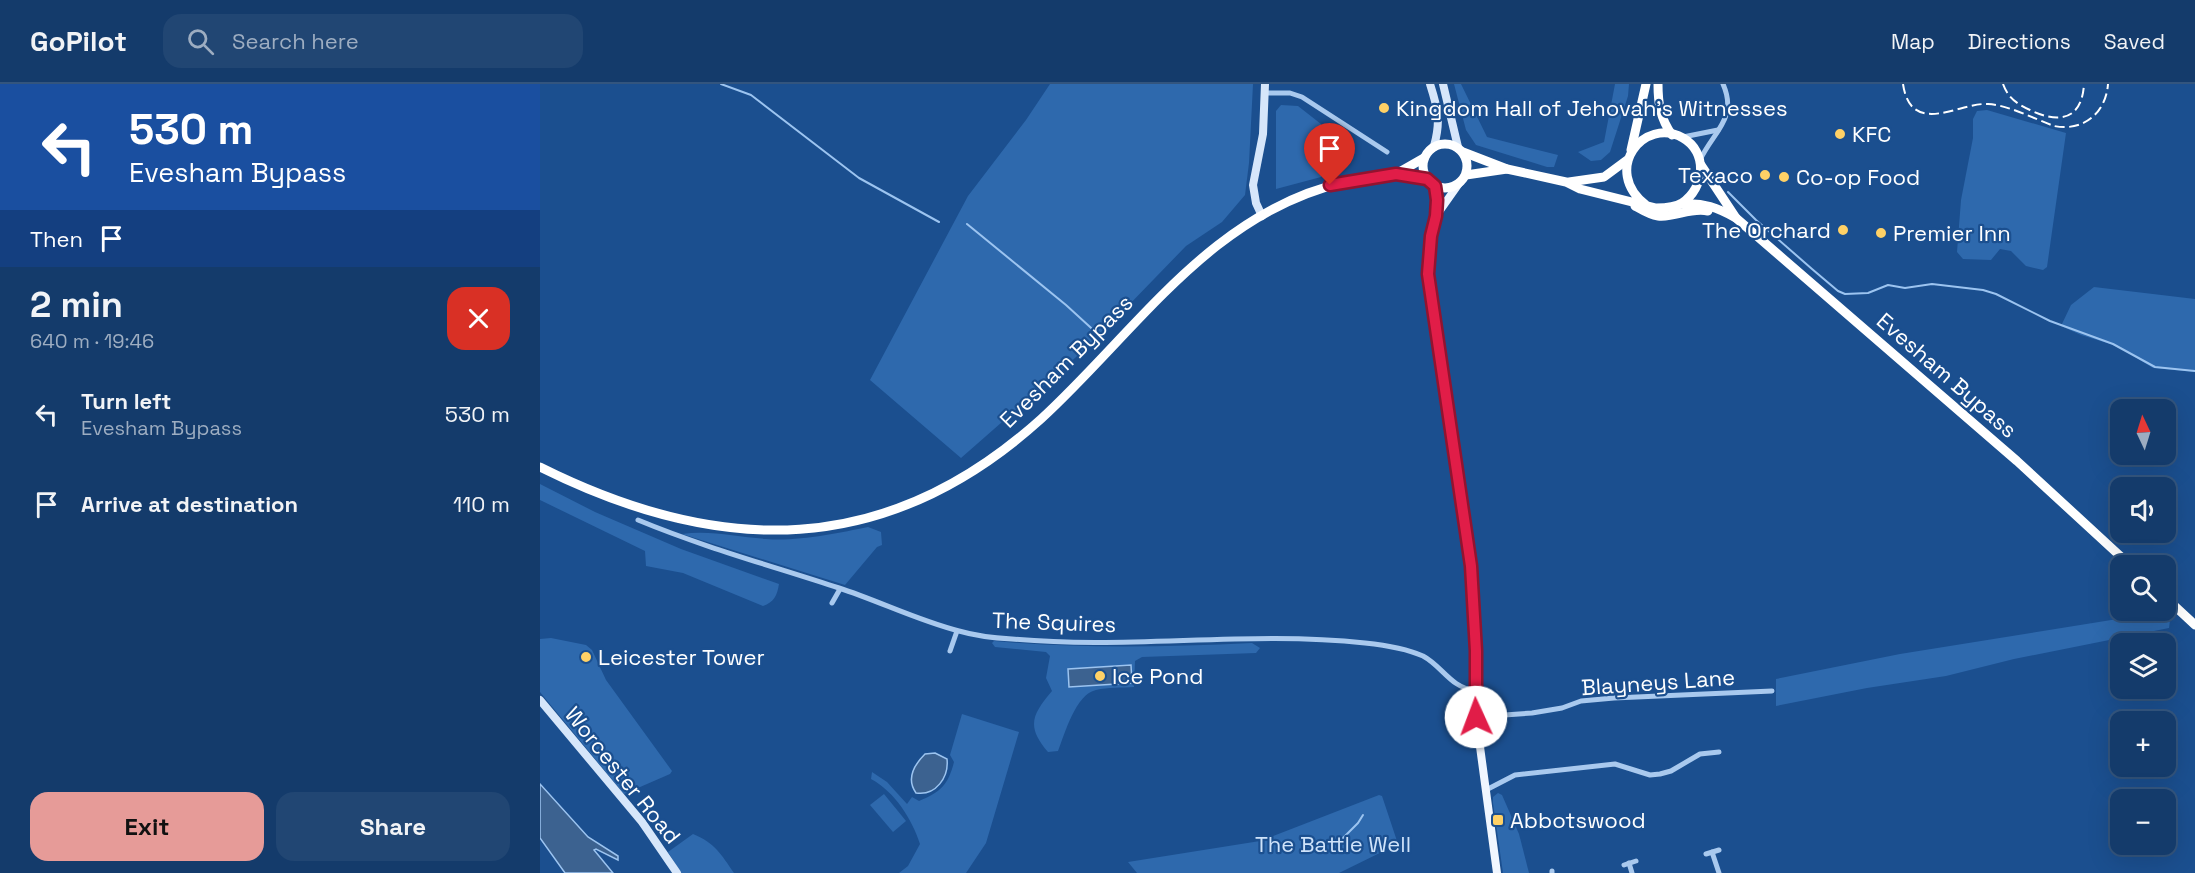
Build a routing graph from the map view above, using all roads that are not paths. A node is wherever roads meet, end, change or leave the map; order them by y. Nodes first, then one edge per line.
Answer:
1 (1265, 84) edge
2 (1430, 84) edge
3 (1443, 84) edge
4 (1646, 84) edge
5 (1658, 84) edge
6 (1723, 84) edge
7 (1266, 93) junction
8 (1718, 130) junction
9 (1672, 135) junction
10 (1682, 138) junction
11 (1434, 146) junction
12 (1461, 150) junction
13 (1387, 152) dead end
14 (1629, 156) junction
15 (1424, 159) junction
16 (1700, 163) junction
17 (1507, 169) junction
18 (1396, 174) junction
19 (1463, 178) junction
20 (1431, 182) junction
21 (1566, 182) junction
22 (1624, 200) junction
23 (1682, 204) junction
24 (1646, 205) junction
25 (1262, 216) junction
26 (1436, 216) junction
27 (1736, 218) junction
28 (1750, 231) junction
29 (540, 467) edge
30 (638, 520) dead end
31 (2119, 555) edge
32 (840, 589) junction
33 (832, 603) dead end
34 (2176, 607) edge
35 (2195, 625) edge
36 (957, 631) junction
37 (950, 651) dead end
38 (1474, 690) junction
39 (1772, 691) dead end
40 (540, 700) edge
41 (1476, 717) junction
42 (1719, 752) dead end
43 (1486, 790) junction
44 (1719, 850) dead end
45 (1636, 861) dead end
46 (677, 873) edge
47 (1497, 873) edge
48 (1632, 873) edge
49 (1719, 873) edge

1 - 7 main road
2 - 11 main road
3 - 12 main road
4 - 14 highway
5 - 9 highway
6 - 8 street
7 - 13 street
7 - 25 main road
8 - 10 street
8 - 16 street
9 - 10 highway
9 - 14 highway
10 - 16 highway
11 - 12 highway
11 - 15 highway
12 - 17 highway
12 - 19 highway
14 - 21 highway
14 - 24 highway
15 - 18 highway, Evesham Bypass
15 - 20 highway
16 - 23 highway
16 - 27 highway, Evesham Bypass
17 - 19 highway
17 - 21 highway
18 - 20 highway, Evesham Bypass
18 - 25 highway, Evesham Bypass
19 - 20 highway
19 - 26 main road
20 - 26 main road
21 - 22 highway
22 - 24 highway
22 - 28 highway
23 - 24 highway
23 - 27 highway, Evesham Bypass
25 - 29 highway, Evesham Bypass
26 - 38 main road
27 - 28 highway, Evesham Bypass
28 - 31 highway, Evesham Bypass
30 - 32 street, The Squires
32 - 33 street
32 - 36 street, The Squires
34 - 35 highway
36 - 37 street
36 - 38 street, The Squires
38 - 41 main road
39 - 41 street, Blayneys Lane
40 - 46 main road, Worcester Road
41 - 43 main road
42 - 43 street
43 - 47 main road
44 - 49 street
45 - 48 street

